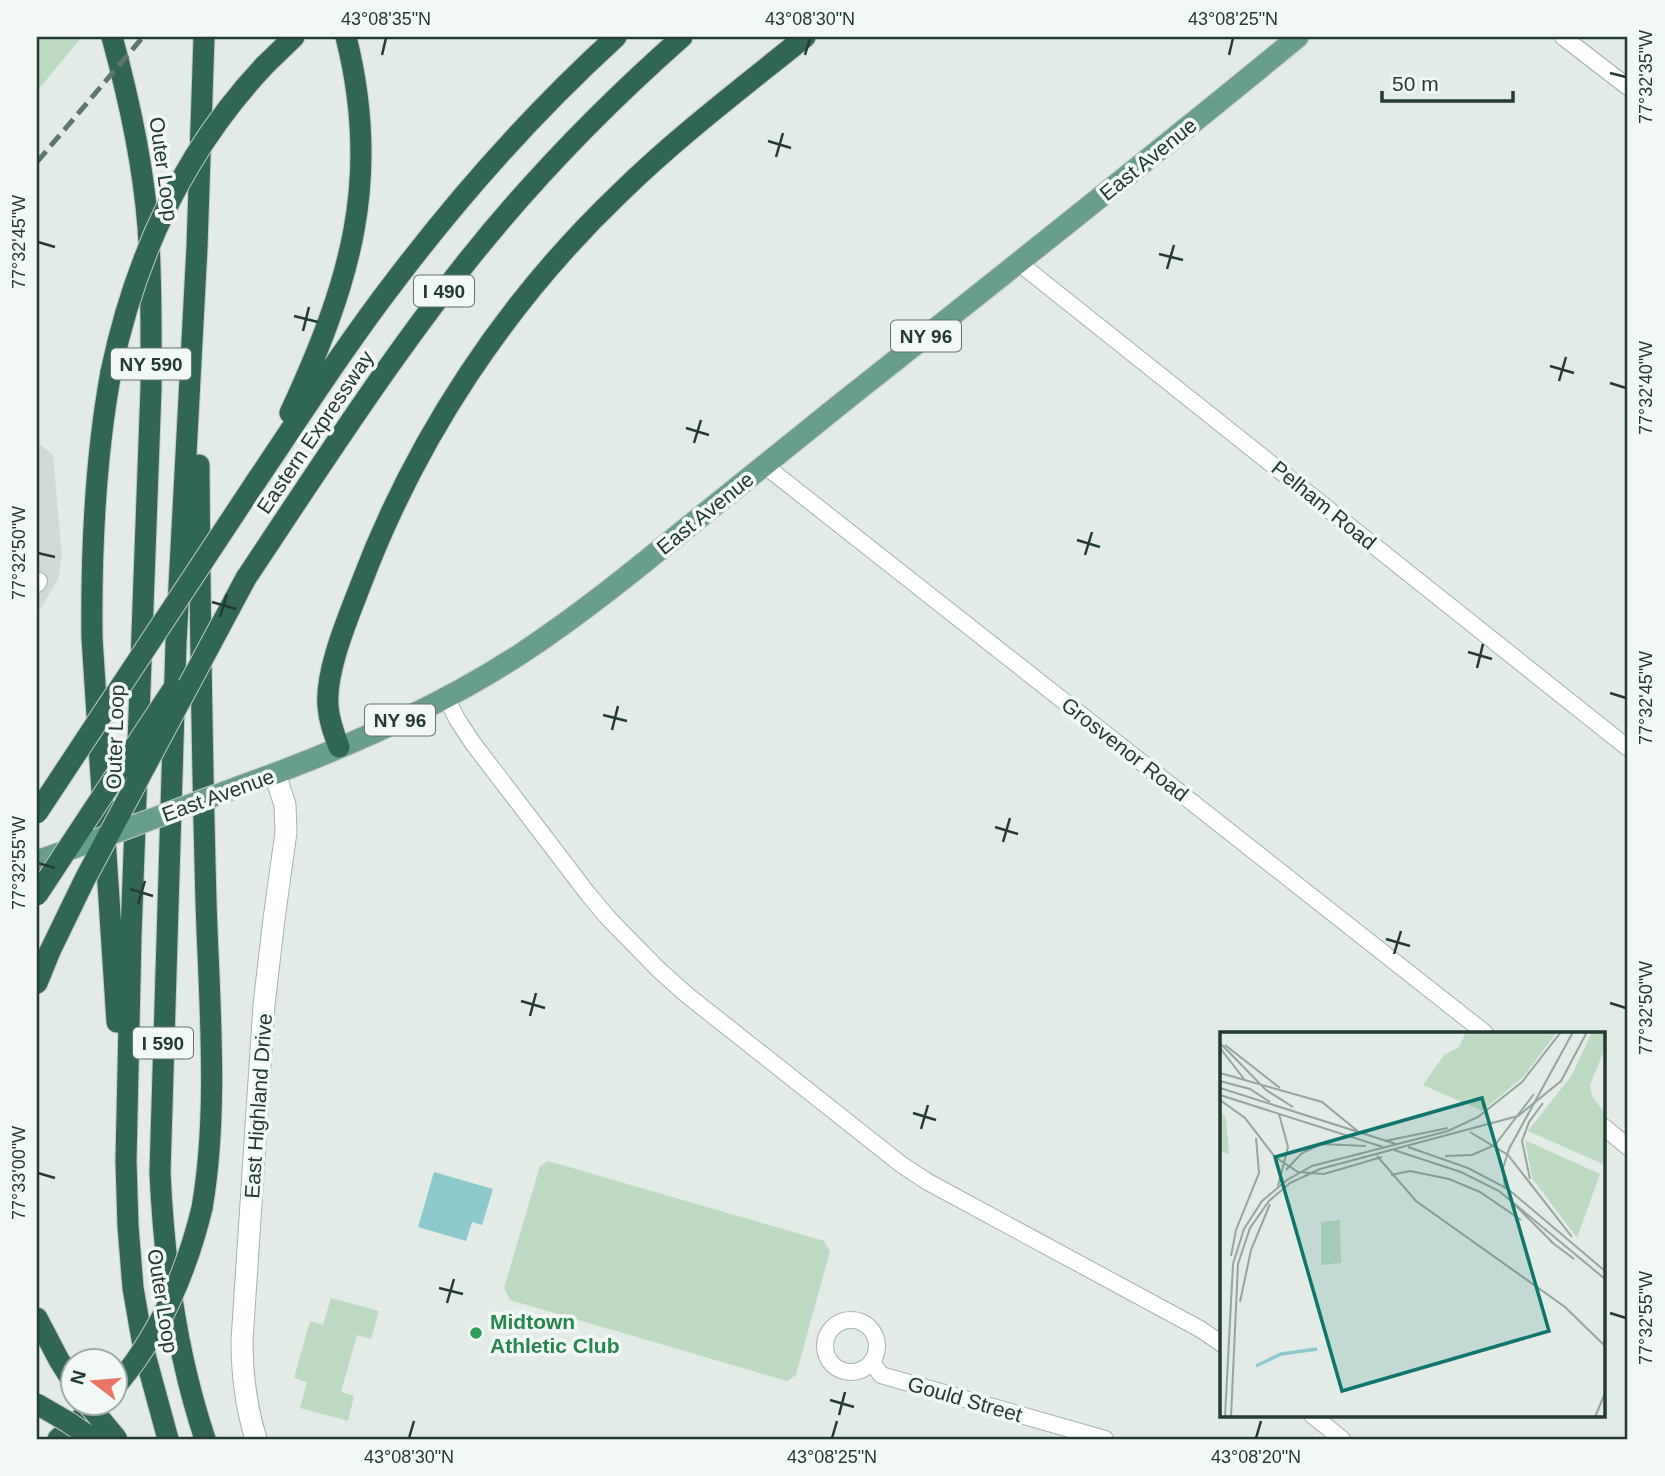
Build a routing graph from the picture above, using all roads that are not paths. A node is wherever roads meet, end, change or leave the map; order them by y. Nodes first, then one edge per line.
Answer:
1 (112, 37) edge
2 (204, 37) edge
3 (294, 37) edge
4 (346, 37) edge
5 (616, 37) edge
6 (682, 37) edge
7 (805, 37) edge
8 (1298, 37) edge
9 (1563, 37) edge
10 (1628, 87) edge
11 (197, 247) junction
12 (1019, 263) junction
13 (764, 465) junction
14 (255, 483) junction
15 (246, 578) junction
16 (176, 643) joint
17 (142, 653) junction
18 (141, 695) joint
19 (446, 697) junction
20 (340, 747) junction
21 (1628, 748) edge
22 (275, 774) junction
23 (37, 813) edge
24 (37, 861) edge
25 (37, 895) edge
26 (37, 983) edge
27 (1484, 1032) edge
28 (1606, 1130) edge
29 (1628, 1147) edge
30 (126, 1161) junction
31 (37, 1318) edge
32 (1220, 1343) edge
33 (60, 1361) edge
34 (872, 1362) dead end
35 (130, 1366) edge
36 (37, 1404) edge
37 (79, 1416) edge
38 (92, 1416) edge
39 (1313, 1416) edge
40 (58, 1439) edge
41 (93, 1439) edge
42 (117, 1439) edge
43 (168, 1439) edge
44 (205, 1439) edge
45 (256, 1439) edge
46 (1105, 1439) edge
47 (1342, 1439) edge

1 - 17 highway, Outer Loop / NY 590
2 - 11 highway, Outer Loop / NY 590
3 - 30 highway, bridge
4 - 14 highway
5 - 14 highway, Eastern Expressway / I 490
6 - 15 highway, Eastern Expressway / I 490
7 - 20 highway
8 - 12 main road, East Avenue / NY 96
9 - 10 street
11 - 16 highway, Outer Loop / NY 590
11 - 35 highway, bridge
12 - 13 main road, East Avenue / NY 96
12 - 21 street, Pelham Road
13 - 19 main road, East Avenue / NY 96
13 - 27 street, Grosvenor Road
14 - 17 highway, Eastern Expressway / I 490, bridge
15 - 25 highway, Eastern Expressway / I 490, bridge
15 - 26 highway, bridge
16 - 44 highway, Outer Loop / I 590
17 - 18 highway, Outer Loop / NY 590
17 - 23 highway, Eastern Expressway / I 490, bridge
18 - 30 highway, Outer Loop / I 590
19 - 20 main road, East Avenue / NY 96
19 - 32 street
20 - 22 main road, East Avenue / NY 96
22 - 24 main road, East Avenue / NY 96, bridge
22 - 45 street, East Highland Drive
28 - 29 street
30 - 43 highway, Outer Loop / I 590
31 - 33 highway
34 - 46 street, Gould Street
36 - 41 highway, bridge
37 - 40 highway
38 - 42 highway, bridge
39 - 47 street

